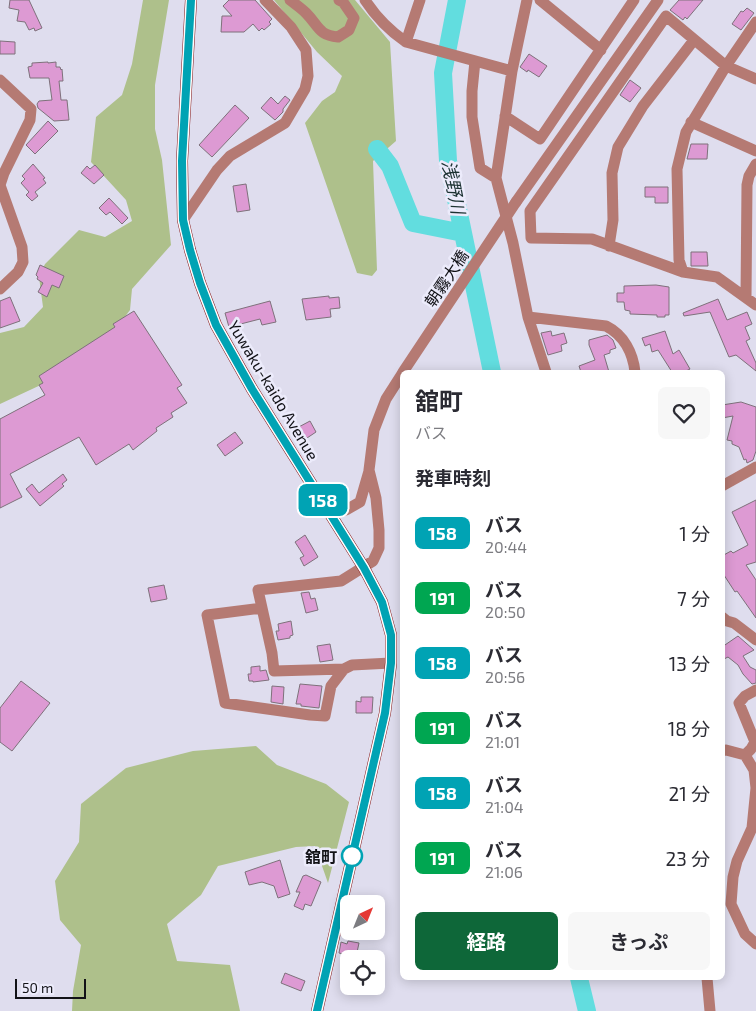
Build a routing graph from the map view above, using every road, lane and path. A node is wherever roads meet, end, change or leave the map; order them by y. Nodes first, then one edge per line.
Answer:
1 (191, 0) edge
2 (265, 0) edge
3 (290, 0) edge
4 (339, 0) edge
5 (365, 0) edge
6 (420, 0) edge
7 (527, 0) edge
8 (540, 0) edge
9 (634, 0) edge
10 (658, 0) edge
11 (756, 22) edge
12 (694, 40) junction
13 (411, 44) junction
14 (601, 50) junction
15 (473, 60) junction
16 (726, 66) junction
17 (512, 71) junction
18 (756, 79) edge
19 (0, 80) edge
20 (505, 116) junction
21 (691, 122) junction
22 (756, 151) edge
23 (756, 164) edge
24 (496, 178) junction
25 (2, 197) edge
26 (183, 220) junction
27 (609, 246) junction
28 (683, 272) junction
29 (0, 289) edge
30 (746, 297) junction
31 (756, 305) edge
32 (528, 317) junction
33 (405, 370) edge
34 (545, 370) edge
35 (634, 370) edge
36 (400, 378) edge
37 (756, 467) edge
38 (369, 470) junction
39 (725, 482) edge
40 (327, 507) junction
41 (364, 568) junction
42 (262, 608) junction
43 (725, 619) edge
44 (756, 640) edge
45 (391, 663) junction
46 (344, 668) junction
47 (756, 690) edge
48 (725, 750) edge
49 (745, 755) junction
50 (756, 944) edge
51 (707, 980) edge
52 (317, 1011) edge
53 (710, 1011) edge

1 - 26 main road, Yuwaku-kaido Avenue
2 - 26 street
3 - 4 street
5 - 13 street
6 - 13 street
7 - 17 street
8 - 14 street
9 - 14 street
10 - 33 street, 朝霧大橋, bridge
11 - 16 street
12 - 16 street
12 - 27 street
12 - 27 street
13 - 15 street
14 - 20 street
15 - 17 street
15 - 24 street
16 - 18 street
16 - 21 street
17 - 20 street
19 - 25 street
20 - 24 street
21 - 22 street
21 - 28 street
23 - 30 street
24 - 32 street
25 - 29 street
26 - 40 main road, Yuwaku-kaido Avenue
27 - 28 street
28 - 30 street
30 - 31 street
32 - 34 street
32 - 35 street
36 - 38 street, 朝霧大橋
37 - 39 street
38 - 40 street
38 - 41 street
40 - 41 main road, Yuwaku-kaido Avenue
41 - 42 street
41 - 45 main road, Yuwaku-kaido Avenue
42 - 46 street
42 - 46 street
43 - 44 street
45 - 46 street
45 - 52 main road, Yuwaku-kaido Avenue
47 - 49 street
48 - 49 street
49 - 50 street
51 - 53 street

